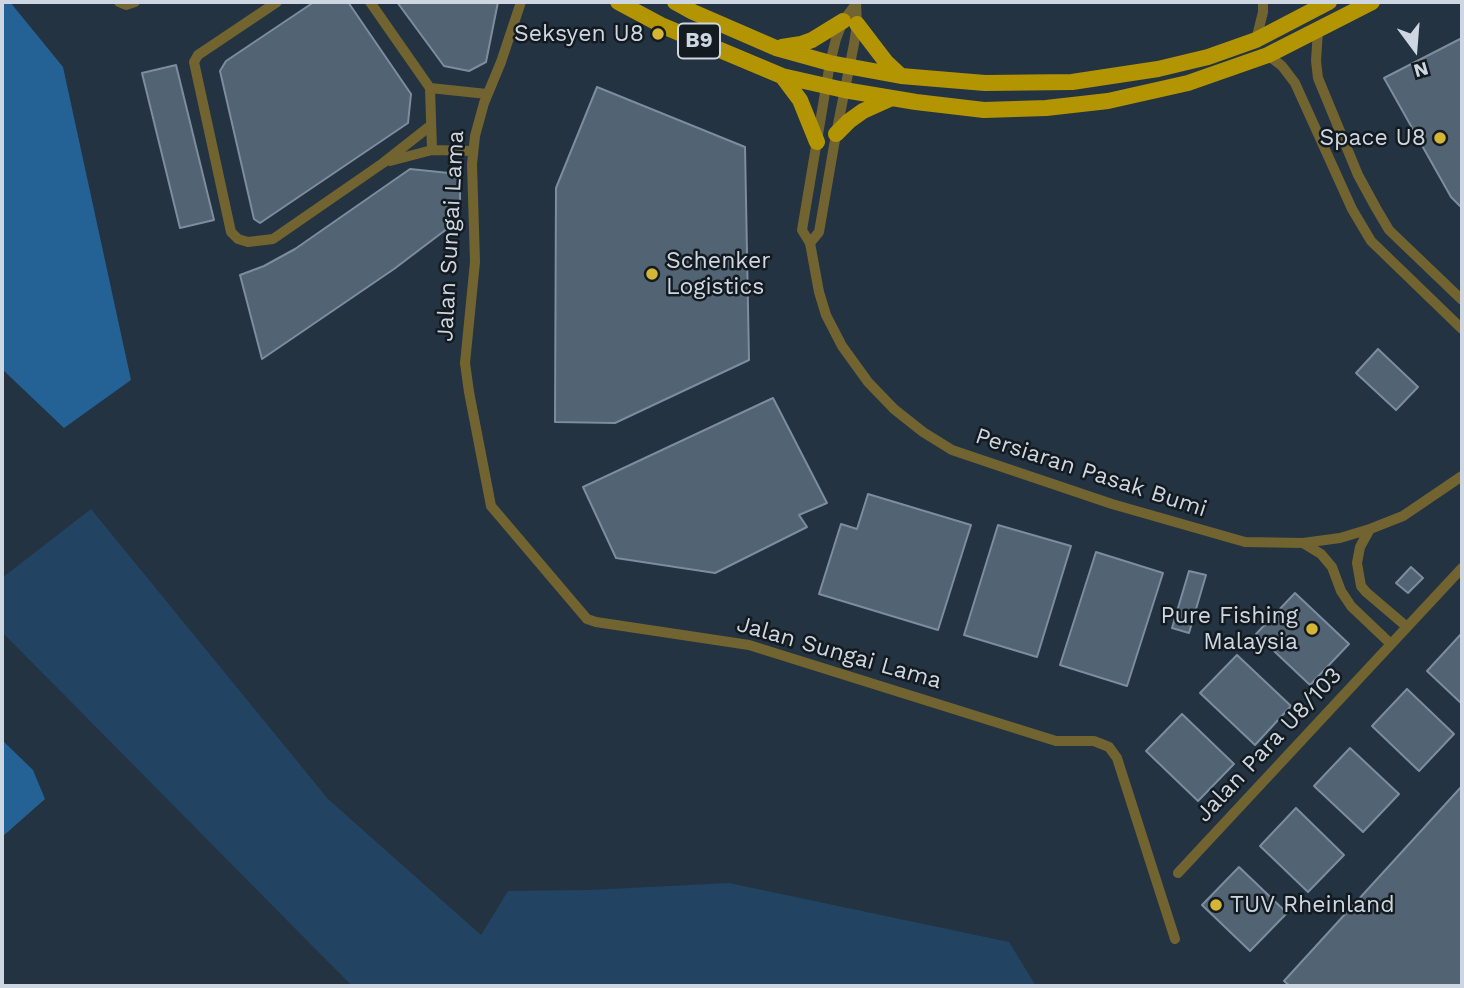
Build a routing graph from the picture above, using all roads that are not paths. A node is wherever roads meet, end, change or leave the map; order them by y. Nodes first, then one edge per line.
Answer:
1 (277, 2) edge
2 (370, 2) edge
3 (618, 2) edge
4 (675, 2) edge
5 (1264, 2) edge
6 (1329, 2) edge
7 (1372, 2) edge
8 (522, 3) edge
9 (856, 3) edge
10 (850, 23) junction
11 (1318, 30) junction
12 (1256, 40) junction
13 (776, 47) junction
14 (1268, 55) junction
15 (830, 63) junction
16 (849, 67) junction
17 (782, 76) junction
18 (901, 76) junction
19 (826, 87) junction
20 (430, 89) junction
21 (844, 90) junction
22 (487, 94) junction
23 (892, 99) junction
24 (430, 126) junction
25 (836, 134) junction
26 (817, 142) junction
27 (432, 150) junction
28 (473, 151) junction
29 (383, 163) junction
30 (810, 243) junction
31 (1462, 300) edge
32 (1462, 329) edge
33 (1462, 476) edge
34 (1370, 529) junction
35 (1303, 543) junction
36 (1462, 568) edge
37 (1407, 627) junction
38 (1391, 644) junction
39 (1178, 873) dead end
40 (1175, 939) dead end

1 - 29 street
2 - 20 street
3 - 17 main road, B9
4 - 13 main road, B9
5 - 12 street
6 - 12 main road
7 - 11 main road
8 - 22 street, Jalan Sungai Lama
9 - 10 street
10 - 13 main road
10 - 15 street, Persiaran Pasak Bumi
10 - 16 street
10 - 18 main road
11 - 14 main road
11 - 31 street
12 - 18 main road
13 - 15 main road, B9
14 - 23 main road
14 - 32 street
15 - 16 main road
15 - 19 street, Persiaran Pasak Bumi
16 - 18 main road
16 - 21 street
17 - 19 main road, B9
17 - 26 main road
19 - 21 main road
19 - 26 street, Persiaran Pasak Bumi
20 - 22 street
20 - 24 street
21 - 23 main road
21 - 25 street
22 - 28 street, Jalan Sungai Lama
23 - 25 main road
24 - 27 street
24 - 29 street
25 - 30 street
26 - 30 street, Persiaran Pasak Bumi
27 - 28 street
27 - 29 street
28 - 40 street, Jalan Sungai Lama
30 - 35 street, Persiaran Pasak Bumi
33 - 34 street, Persiaran Pasak Bumi
34 - 35 street, Persiaran Pasak Bumi
34 - 37 street
35 - 38 street
36 - 37 street, Jalan Para U8/103
37 - 38 street, Jalan Para U8/103
38 - 39 street, Jalan Para U8/103

